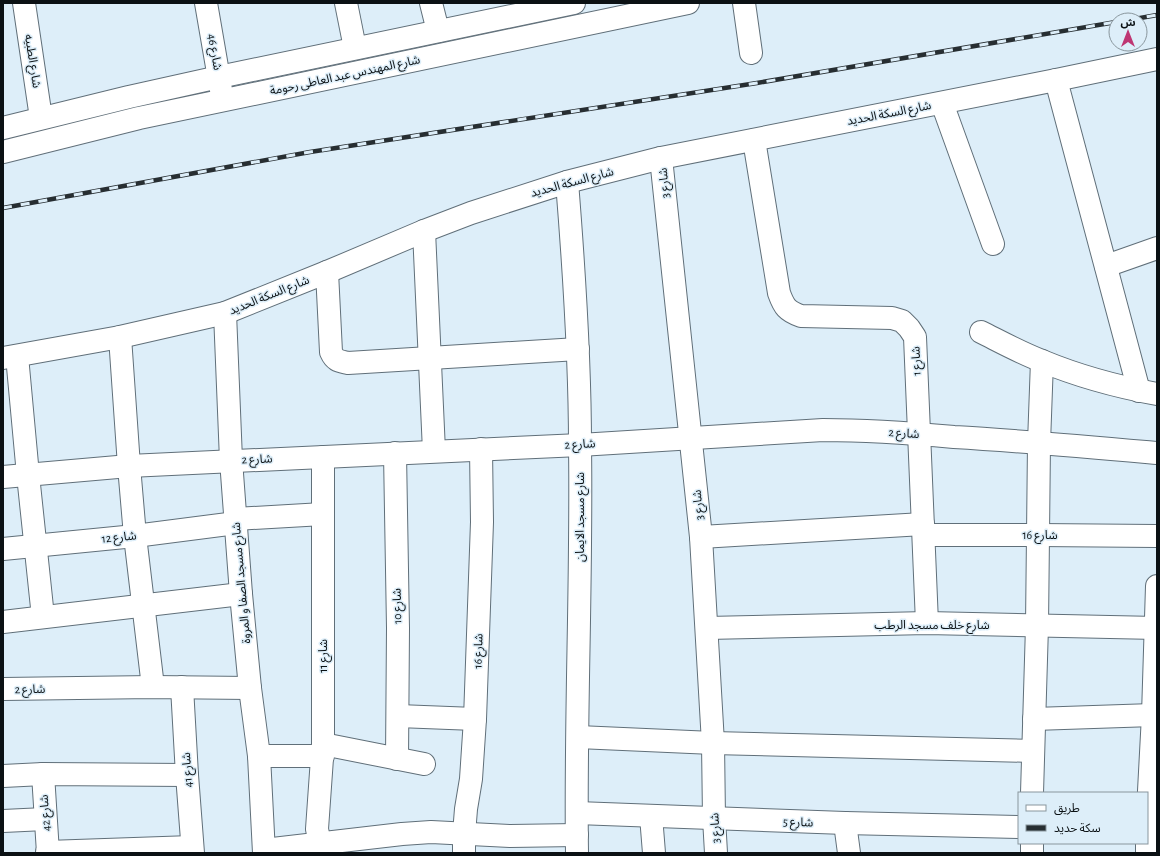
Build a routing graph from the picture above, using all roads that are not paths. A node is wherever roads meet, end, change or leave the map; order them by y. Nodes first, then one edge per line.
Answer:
1 (24, 3) edge
2 (206, 3) edge
3 (346, 3) edge
4 (431, 3) edge
5 (574, 3) edge
6 (688, 3) edge
7 (744, 3) edge
8 (509, 10) edge
9 (598, 12) edge
10 (438, 31) junction
11 (355, 48) junction
12 (751, 53) dead end
13 (1156, 62) edge
14 (219, 76) junction
15 (1056, 80) junction
16 (223, 101) junction
17 (942, 103) junction
18 (41, 118) junction
19 (3, 128) edge
20 (754, 140) junction
21 (3, 152) edge
22 (662, 158) junction
23 (567, 182) junction
24 (424, 231) junction
25 (994, 244) dead end
26 (1157, 248) edge
27 (1106, 266) junction
28 (327, 272) junction
29 (225, 313) junction
30 (981, 332) dead end
31 (120, 337) junction
32 (578, 349) junction
33 (10, 357) edge
34 (429, 358) junction
35 (1042, 361) junction
36 (1148, 392) edge
37 (919, 434) junction
38 (691, 438) junction
39 (1038, 442) junction
40 (580, 445) junction
41 (481, 449) junction
42 (434, 451) junction
43 (395, 453) junction
44 (1157, 453) edge
45 (323, 457) junction
46 (231, 460) junction
47 (129, 466) junction
48 (28, 475) junction
49 (3, 477) edge
50 (323, 514) junction
51 (236, 521) junction
52 (924, 530) junction
53 (1038, 535) junction
54 (135, 536) junction
55 (1157, 536) edge
56 (701, 537) junction
57 (35, 546) junction
58 (3, 549) edge
59 (1157, 586) edge
60 (241, 594) junction
61 (142, 605) junction
62 (43, 617) junction
63 (3, 622) edge
64 (927, 623) junction
65 (1037, 626) junction
66 (707, 628) junction
67 (1156, 628) edge
68 (153, 687) junction
69 (182, 687) junction
70 (250, 688) junction
71 (3, 689) edge
72 (1153, 715) junction
73 (398, 716) junction
74 (475, 719) junction
75 (1034, 719) junction
76 (578, 737) junction
77 (713, 743) junction
78 (323, 750) junction
79 (1033, 751) junction
80 (259, 756) junction
81 (397, 759) junction
82 (1154, 760) edge
83 (424, 764) dead end
84 (43, 774) junction
85 (187, 775) junction
86 (3, 776) edge
87 (1032, 792) edge
88 (577, 813) junction
89 (652, 816) junction
90 (714, 818) junction
91 (45, 819) junction
92 (1148, 819) edge
93 (3, 822) edge
94 (845, 823) junction
95 (1018, 827) edge
96 (464, 843) edge
97 (577, 844) edge
98 (323, 848) edge
99 (193, 850) edge
100 (264, 851) edge
101 (48, 852) edge
102 (654, 853) edge
103 (716, 853) edge
104 (849, 853) edge

1 - 18 street, شارع الطبيه
2 - 14 street, شارع 46
3 - 11 street
4 - 10 street
5 - 8 street, شارع المهندس عبد العاطى رحومة
6 - 9 street, شارع المهندس عبد العاطى رحومة
7 - 12 street
8 - 10 street, شارع المهندس عبد العاطى رحومة
9 - 16 street, شارع المهندس عبد العاطى رحومة
10 - 11 street, شارع المهندس عبد العاطى رحومة
11 - 14 street, شارع المهندس عبد العاطى رحومة
13 - 15 street, شارع السكة الحديد
14 - 16 street, شارع 46
14 - 18 street, شارع المهندس عبد العاطى رحومة
15 - 17 street, شارع السكة الحديد
15 - 27 street
16 - 21 street, شارع المهندس عبد العاطى رحومة
17 - 20 street, شارع السكة الحديد
17 - 25 street
18 - 19 street, شارع المهندس عبد العاطى رحومة
20 - 22 street, شارع السكة الحديد
20 - 37 street, شارع 1
22 - 23 street, شارع السكة الحديد
22 - 38 street, شارع 3
23 - 24 street, شارع السكة الحديد
23 - 32 street, شارع مسجد الايمان
24 - 28 street, شارع السكة الحديد
24 - 34 street
26 - 27 street
27 - 36 street
28 - 29 street, شارع السكة الحديد
28 - 34 street
29 - 31 street, شارع السكة الحديد
29 - 46 street, شارع مسجد الصفا و المروة
30 - 35 street
31 - 33 street, شارع السكة الحديد
31 - 47 street
32 - 34 street
32 - 40 street, شارع مسجد الايمان
33 - 48 street
34 - 42 street
35 - 36 street
35 - 39 street
37 - 38 street, شارع 2
37 - 39 street, شارع 2
37 - 52 street, شارع 1
38 - 40 street, شارع 2
38 - 56 street, شارع 3
39 - 44 street, شارع 2
39 - 53 street
40 - 41 street, شارع 2
40 - 76 street, شارع مسجد الايمان
41 - 42 street, شارع 2
41 - 74 street, شارع 16
42 - 43 street, شارع 2
43 - 45 street, شارع 2
43 - 73 street, شارع 10
45 - 46 street, شارع 2
45 - 50 street, شارع 11
46 - 47 street, شارع 2
46 - 51 street, شارع مسجد الصفا و المروة
47 - 48 street, شارع 2
47 - 54 street
48 - 49 street, شارع 2
48 - 57 street
50 - 51 street, شارع 12
50 - 78 street, شارع 11
51 - 54 street, شارع 12
51 - 60 street, شارع مسجد الصفا و المروة
52 - 53 street, شارع 16
52 - 56 street, شارع 16
52 - 64 street, شارع 1
53 - 55 street, شارع 16
53 - 65 street
54 - 57 street, شارع 12
54 - 61 street
56 - 66 street, شارع 3
57 - 58 street, شارع 12
57 - 62 street
59 - 67 street
60 - 61 street
60 - 70 street, شارع مسجد الصفا و المروة
61 - 62 street
61 - 68 street
62 - 63 street
64 - 65 street, شارع خلف مسجد الرطب
64 - 66 street, شارع خلف مسجد الرطب
65 - 67 street, شارع خلف مسجد الرطب
65 - 75 street
66 - 77 street, شارع 3
67 - 72 street
68 - 69 street, شارع 2
68 - 71 street, شارع 2
69 - 70 street, شارع 2
69 - 85 street, شارع 41
70 - 80 street, شارع مسجد الصفا و المروة
72 - 75 street
72 - 82 street
73 - 74 street
73 - 81 street, شارع 10
74 - 96 street, شارع 16
75 - 79 street
76 - 77 street
76 - 88 street, شارع مسجد الايمان
77 - 79 street
77 - 90 street, شارع 3
78 - 80 street
78 - 81 street
78 - 98 street, شارع 11
79 - 87 street
80 - 100 street, شارع مسجد الصفا و المروة
81 - 83 street
82 - 92 street
84 - 85 street
84 - 86 street
84 - 91 street, شارع 42
85 - 99 street, شارع 41
88 - 89 street, شارع 5
88 - 97 street, شارع مسجد الايمان
89 - 90 street, شارع 5
89 - 102 street
90 - 94 street, شارع 5
90 - 103 street, شارع 3
91 - 93 street
91 - 101 street, شارع 42
94 - 95 street, شارع 5
94 - 104 street
96 - 97 street
96 - 98 street
98 - 100 street
99 - 101 street

